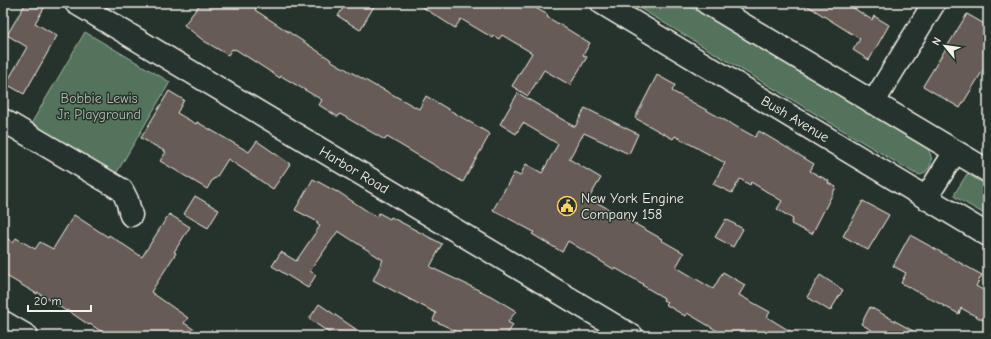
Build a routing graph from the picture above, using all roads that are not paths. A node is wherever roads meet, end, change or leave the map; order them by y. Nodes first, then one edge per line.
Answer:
1 (76, 3) edge
2 (602, 3) edge
3 (707, 3) edge
4 (934, 3) edge
5 (873, 103) junction
6 (3, 120) edge
7 (955, 152) junction
8 (988, 171) edge
9 (926, 198) junction
10 (132, 215) dead end
11 (988, 235) edge
12 (3, 322) edge
13 (27, 336) edge
14 (632, 336) edge

1 - 14 street, Harbor Road
2 - 9 street, Bush Avenue
3 - 5 street
4 - 5 street
5 - 7 street
6 - 10 street
7 - 8 street
7 - 9 street
9 - 11 street, Bush Avenue
12 - 13 street

